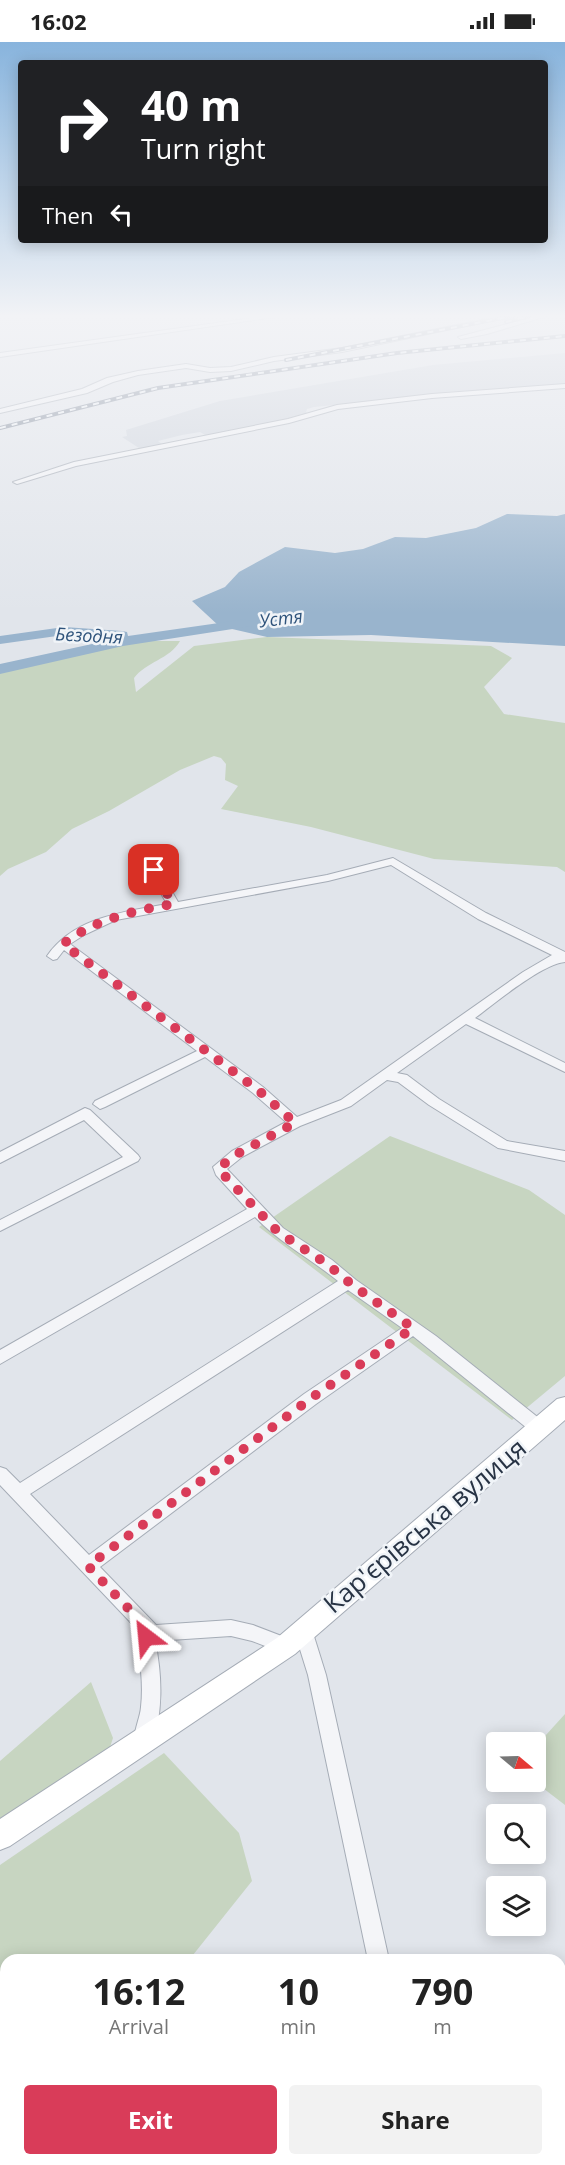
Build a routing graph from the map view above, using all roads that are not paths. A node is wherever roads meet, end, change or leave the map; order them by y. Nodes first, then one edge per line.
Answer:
1 (309, 415) edge
2 (17, 482) dead end
3 (144, 853) dead end
4 (173, 904) junction
5 (63, 944) junction
6 (53, 956) dead end
7 (465, 1018) junction
8 (205, 1052) junction
9 (565, 1068) edge
10 (385, 1075) junction
11 (100, 1104) dead end
12 (295, 1123) junction
13 (565, 1156) edge
14 (0, 1158) edge
15 (258, 1209) junction
16 (0, 1226) edge
17 (348, 1282) junction
18 (413, 1328) junction
19 (0, 1358) edge
20 (565, 1406) edge
21 (539, 1428) junction
22 (0, 1474) edge
23 (18, 1493) junction
24 (88, 1566) junction
25 (143, 1624) junction
26 (295, 1638) junction
27 (143, 1741) junction
28 (0, 1836) edge
29 (378, 1954) edge

1 - 2 street
3 - 4 street
4 - 5 street
4 - 7 street
5 - 6 street
5 - 8 street
7 - 9 street
7 - 10 street
8 - 11 street
8 - 12 street
10 - 12 street
10 - 13 street
12 - 15 street
14 - 16 street
15 - 17 street
15 - 19 street
17 - 18 street
17 - 23 street
18 - 21 street
18 - 24 street
20 - 21 street, Кар'єрівська вулиця
21 - 26 street, Кар'єрівська вулиця
22 - 23 street
23 - 24 street
24 - 25 street
25 - 26 street
25 - 27 street
26 - 27 street, Кар'єрівська вулиця
26 - 29 street
27 - 28 street, Кар'єрівська вулиця

